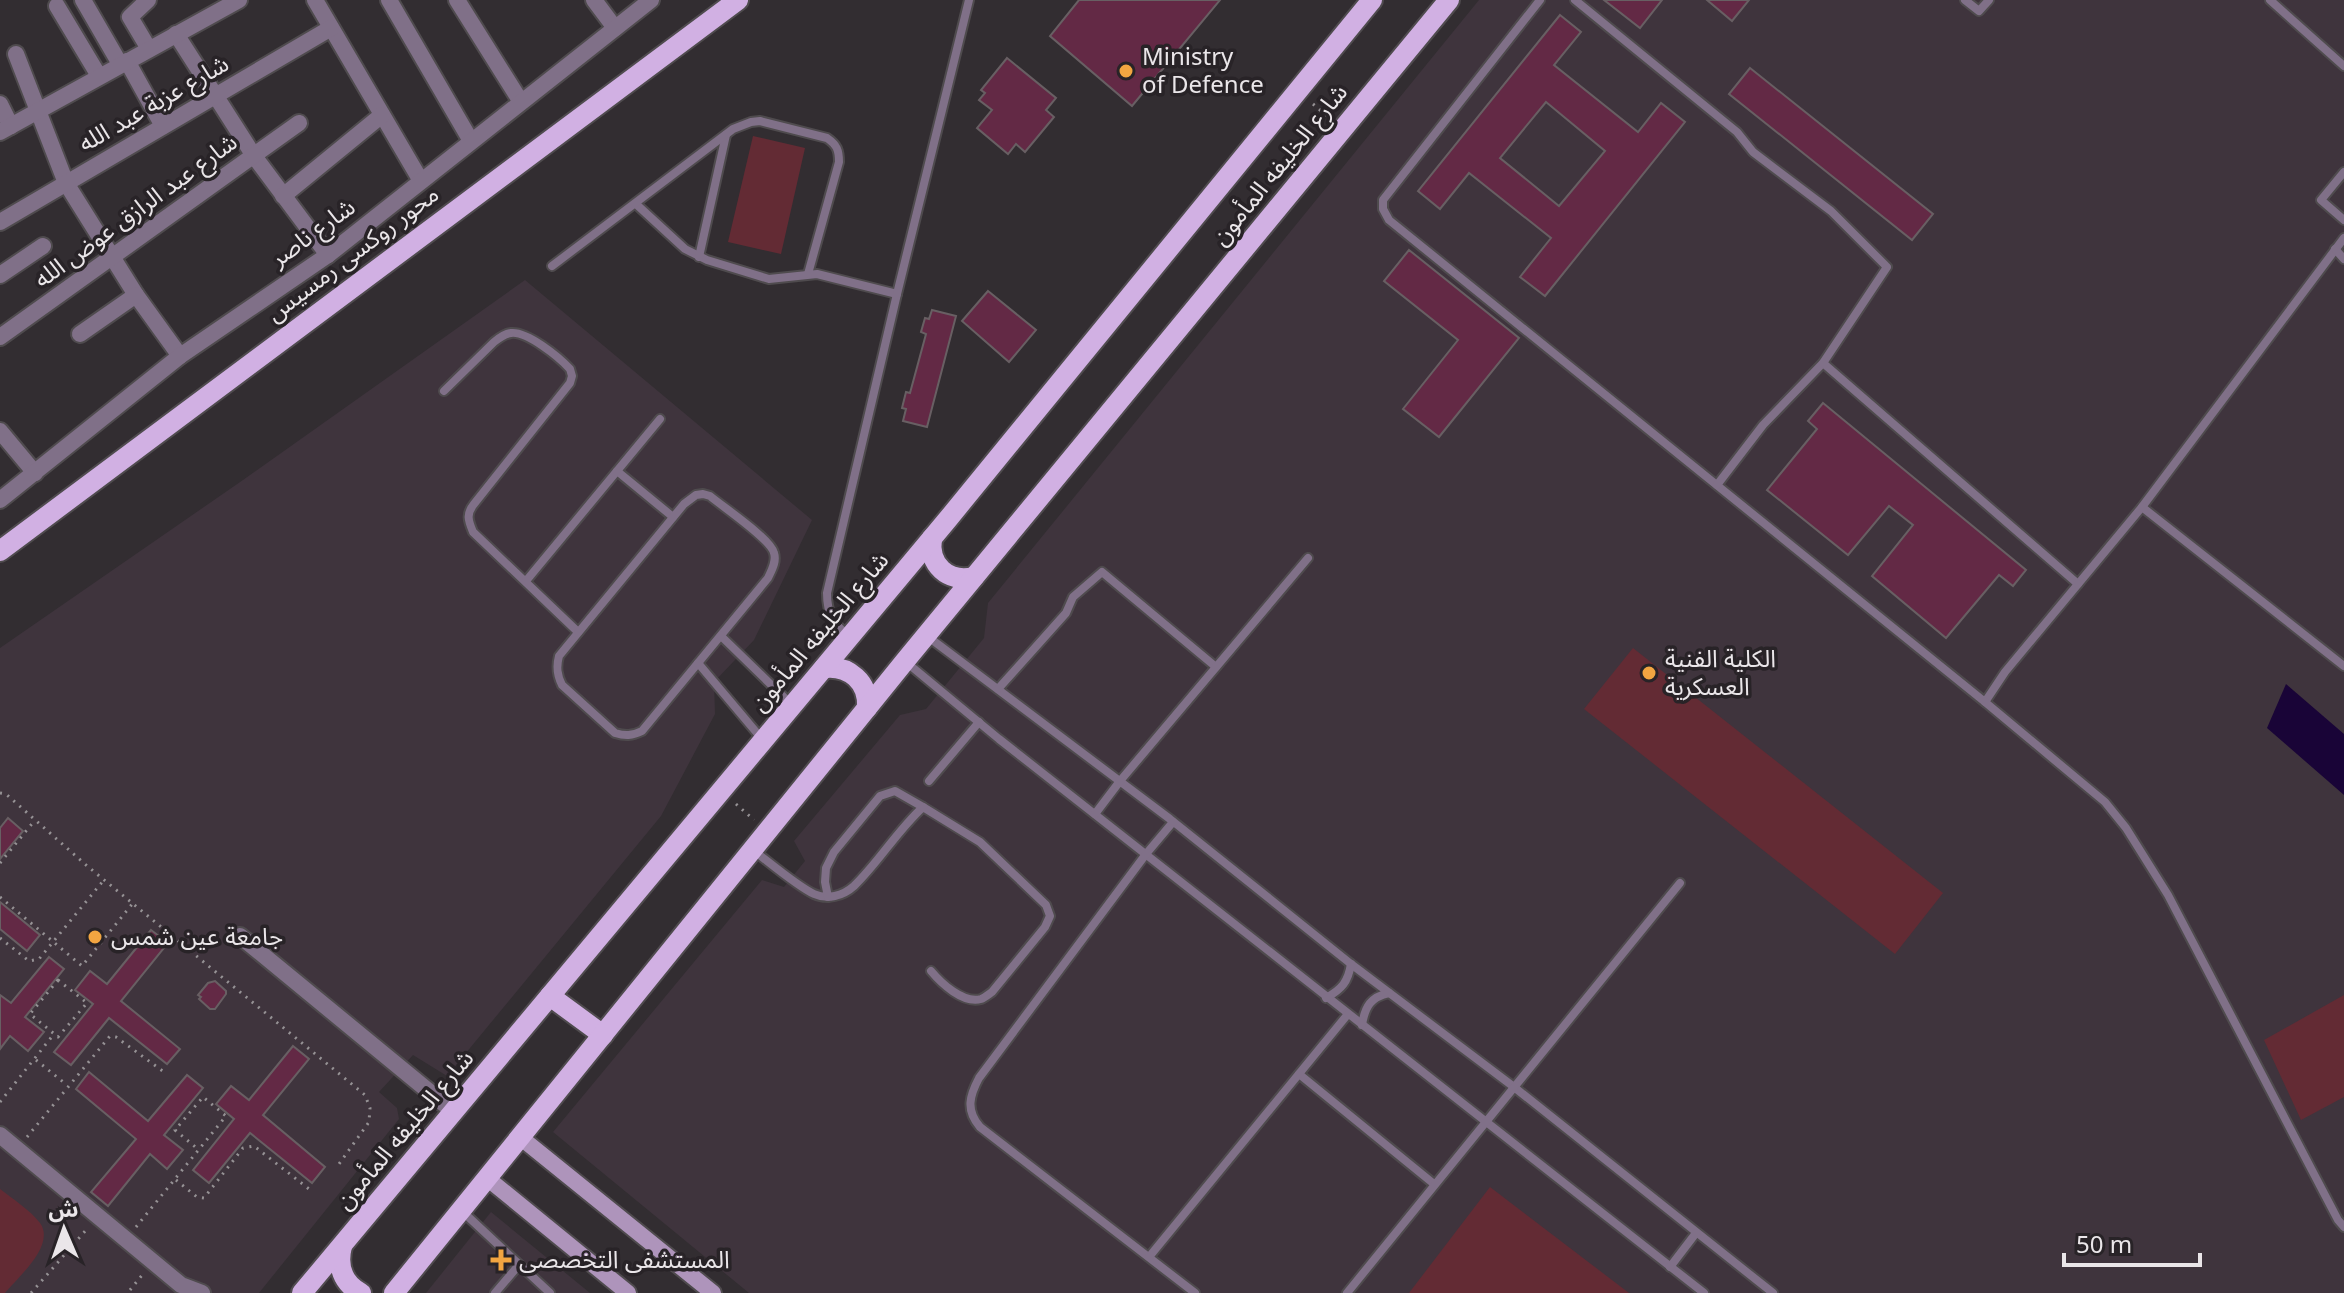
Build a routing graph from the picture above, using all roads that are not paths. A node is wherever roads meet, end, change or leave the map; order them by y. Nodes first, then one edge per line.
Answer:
1 (83, 0) edge
2 (148, 0) edge
3 (315, 0) edge
4 (389, 0) edge
5 (457, 0) edge
6 (594, 0) edge
7 (651, 0) edge
8 (738, 0) edge
9 (969, 0) edge
10 (1372, 0) edge
11 (1449, 0) edge
12 (1540, 0) edge
13 (1575, 0) edge
14 (1965, 0) edge
15 (1989, 0) edge
16 (2270, 0) edge
17 (231, 2) edge
18 (57, 6) dead end
19 (331, 28) junction
20 (615, 28) junction
21 (176, 34) junction
22 (149, 49) junction
23 (16, 54) dead end
24 (123, 63) junction
25 (2344, 66) edge
26 (99, 76) junction
27 (215, 97) junction
28 (521, 102) junction
29 (0, 104) edge
30 (36, 111) junction
31 (382, 115) junction
32 (299, 123) dead end
33 (163, 126) junction
34 (6, 129) edge
35 (726, 135) junction
36 (471, 141) junction
37 (254, 156) junction
38 (2344, 172) edge
39 (421, 181) junction
40 (66, 183) junction
41 (283, 196) junction
42 (636, 204) junction
43 (2344, 220) edge
44 (0, 222) edge
45 (2344, 238) edge
46 (43, 246) dead end
47 (2335, 249) junction
48 (328, 255) junction
49 (699, 257) junction
50 (113, 258) junction
51 (2344, 259) edge
52 (552, 266) dead end
53 (808, 274) junction
54 (0, 275) edge
55 (897, 294) junction
56 (136, 295) junction
57 (80, 334) dead end
58 (0, 337) edge
59 (180, 356) junction
60 (1823, 363) junction
61 (444, 391) dead end
62 (660, 419) dead end
63 (0, 431) edge
64 (617, 471) junction
65 (35, 473) junction
66 (1717, 485) junction
67 (0, 500) edge
68 (2142, 507) junction
69 (673, 517) junction
70 (932, 538) junction
71 (0, 551) edge
72 (1308, 558) dead end
73 (974, 577) junction
74 (526, 581) junction
75 (2078, 584) junction
76 (578, 632) junction
77 (721, 636) junction
78 (850, 636) junction
79 (927, 636) junction
80 (905, 661) junction
81 (698, 663) junction
82 (2344, 666) edge
83 (1216, 667) junction
84 (824, 668) junction
85 (998, 689) junction
86 (1985, 702) junction
87 (792, 705) junction
88 (867, 708) junction
89 (979, 722) junction
90 (764, 741) junction
91 (929, 781) dead end
92 (1120, 781) junction
93 (923, 807) junction
94 (1095, 814) junction
95 (1173, 822) junction
96 (753, 850) junction
97 (1146, 854) junction
98 (1680, 883) dead end
99 (828, 897) junction
100 (240, 936) dead end
101 (1351, 964) junction
102 (931, 971) dead end
103 (1389, 993) junction
104 (550, 996) junction
105 (1326, 998) junction
106 (1348, 1014) junction
107 (1362, 1025) junction
108 (603, 1035) junction
109 (1299, 1074) junction
110 (1514, 1087) junction
111 (454, 1112) junction
112 (1485, 1121) junction
113 (0, 1135) edge
114 (520, 1137) junction
115 (487, 1178) junction
116 (1434, 1184) junction
117 (461, 1210) junction
118 (2344, 1227) edge
119 (1696, 1233) junction
120 (342, 1246) junction
121 (1149, 1257) junction
122 (518, 1266) junction
123 (1670, 1267) junction
124 (699, 1287) edge
125 (183, 1289) edge
126 (202, 1293) edge
127 (302, 1293) edge
128 (361, 1293) edge
129 (394, 1293) edge
130 (495, 1293) edge
131 (550, 1293) edge
132 (628, 1293) edge
133 (713, 1293) edge
134 (1195, 1293) edge
135 (1347, 1293) edge
136 (1704, 1293) edge
137 (1773, 1293) edge

1 - 24 street
2 - 22 street
3 - 19 street
4 - 36 street
5 - 28 street
6 - 20 street
7 - 20 street, شارع ناصر
8 - 71 main road, محور روكسى رمسيس
9 - 55 lane
10 - 70 main road, شارع الخليفه المأمون
11 - 73 main road, شارع الخليفه المأمون
12 - 66 lane
13 - 60 lane
14 - 15 lane
16 - 25 lane
17 - 21 street
18 - 26 street
19 - 27 street, شارع عزبة عبد الله
19 - 31 street
20 - 28 street, شارع ناصر
21 - 22 street
21 - 27 street
22 - 24 street
23 - 30 street
24 - 26 street
24 - 33 street
26 - 30 street
27 - 33 street, شارع عزبة عبد الله
27 - 37 street
28 - 36 street, شارع ناصر
29 - 34 street
30 - 34 street
30 - 40 street
31 - 39 street
31 - 41 street, شارع ناصر
32 - 37 street, شارع عبد الرازق عوض الله
33 - 40 street, شارع عزبة عبد الله
35 - 42 lane
35 - 49 lane
35 - 53 lane
36 - 39 street, شارع ناصر
37 - 41 street
37 - 50 street, شارع عبد الرازق عوض الله
38 - 43 lane
39 - 48 street, شارع ناصر
40 - 44 street, شارع عزبة عبد الله
40 - 50 street
41 - 48 street
42 - 49 lane
42 - 52 lane
45 - 47 lane
46 - 54 street
47 - 51 lane
47 - 68 lane
48 - 59 street, شارع ناصر
49 - 53 lane
50 - 56 street
50 - 58 street, شارع عبد الرازق عوض الله
53 - 55 lane
55 - 78 lane
56 - 57 street
56 - 59 street
59 - 65 street, شارع ناصر
60 - 66 lane
60 - 75 lane
61 - 74 lane
62 - 64 lane
63 - 65 street
64 - 69 lane
64 - 74 lane
65 - 67 street, شارع ناصر
66 - 86 lane
68 - 75 lane
68 - 82 lane
69 - 76 lane
69 - 77 lane
70 - 73 main road
70 - 78 main road, شارع الخليفه المأمون
72 - 83 lane
73 - 79 main road, شارع الخليفه المأمون
74 - 76 lane
75 - 86 lane
76 - 81 lane
77 - 81 lane
77 - 87 lane
78 - 84 main road, شارع الخليفه المأمون
79 - 80 main road, شارع الخليفه المأمون
79 - 85 lane
80 - 88 main road, شارع الخليفه المأمون
80 - 89 lane
81 - 90 lane
83 - 85 lane
83 - 92 lane
84 - 87 main road, شارع الخليفه المأمون
84 - 88 main road
85 - 92 lane
86 - 118 lane
87 - 90 main road, شارع الخليفه المأمون
88 - 96 main road, شارع الخليفه المأمون
89 - 91 lane
89 - 94 lane
90 - 104 main road, شارع الخليفه المأمون
92 - 94 lane
92 - 95 lane
93 - 99 lane
93 - 99 lane
93 - 102 lane
94 - 97 lane
95 - 97 lane
95 - 101 lane
96 - 99 lane
96 - 108 main road, شارع الخليفه المأمون
97 - 105 lane
97 - 121 lane
98 - 110 lane
100 - 111 street
101 - 103 lane
101 - 105 lane
103 - 107 lane
103 - 110 lane
104 - 108 main road
104 - 111 main road, شارع الخليفه المأمون
105 - 106 lane
106 - 107 lane
106 - 109 lane
107 - 112 lane
108 - 114 main road, شارع الخليفه المأمون
109 - 116 lane
109 - 121 lane
110 - 112 lane
110 - 119 lane
111 - 120 main road, شارع الخليفه المأمون
112 - 116 lane
112 - 123 lane
113 - 125 street
114 - 115 main road, شارع الخليفه المأمون
114 - 124 street
115 - 117 main road, شارع الخليفه المأمون
115 - 132 street
116 - 135 lane
117 - 122 lane
117 - 129 main road, شارع الخليفه المأمون
119 - 123 lane
119 - 137 lane
120 - 127 main road, شارع الخليفه المأمون
120 - 128 main road
121 - 134 lane
122 - 130 lane
122 - 131 lane
123 - 136 lane
124 - 133 street
125 - 126 street

